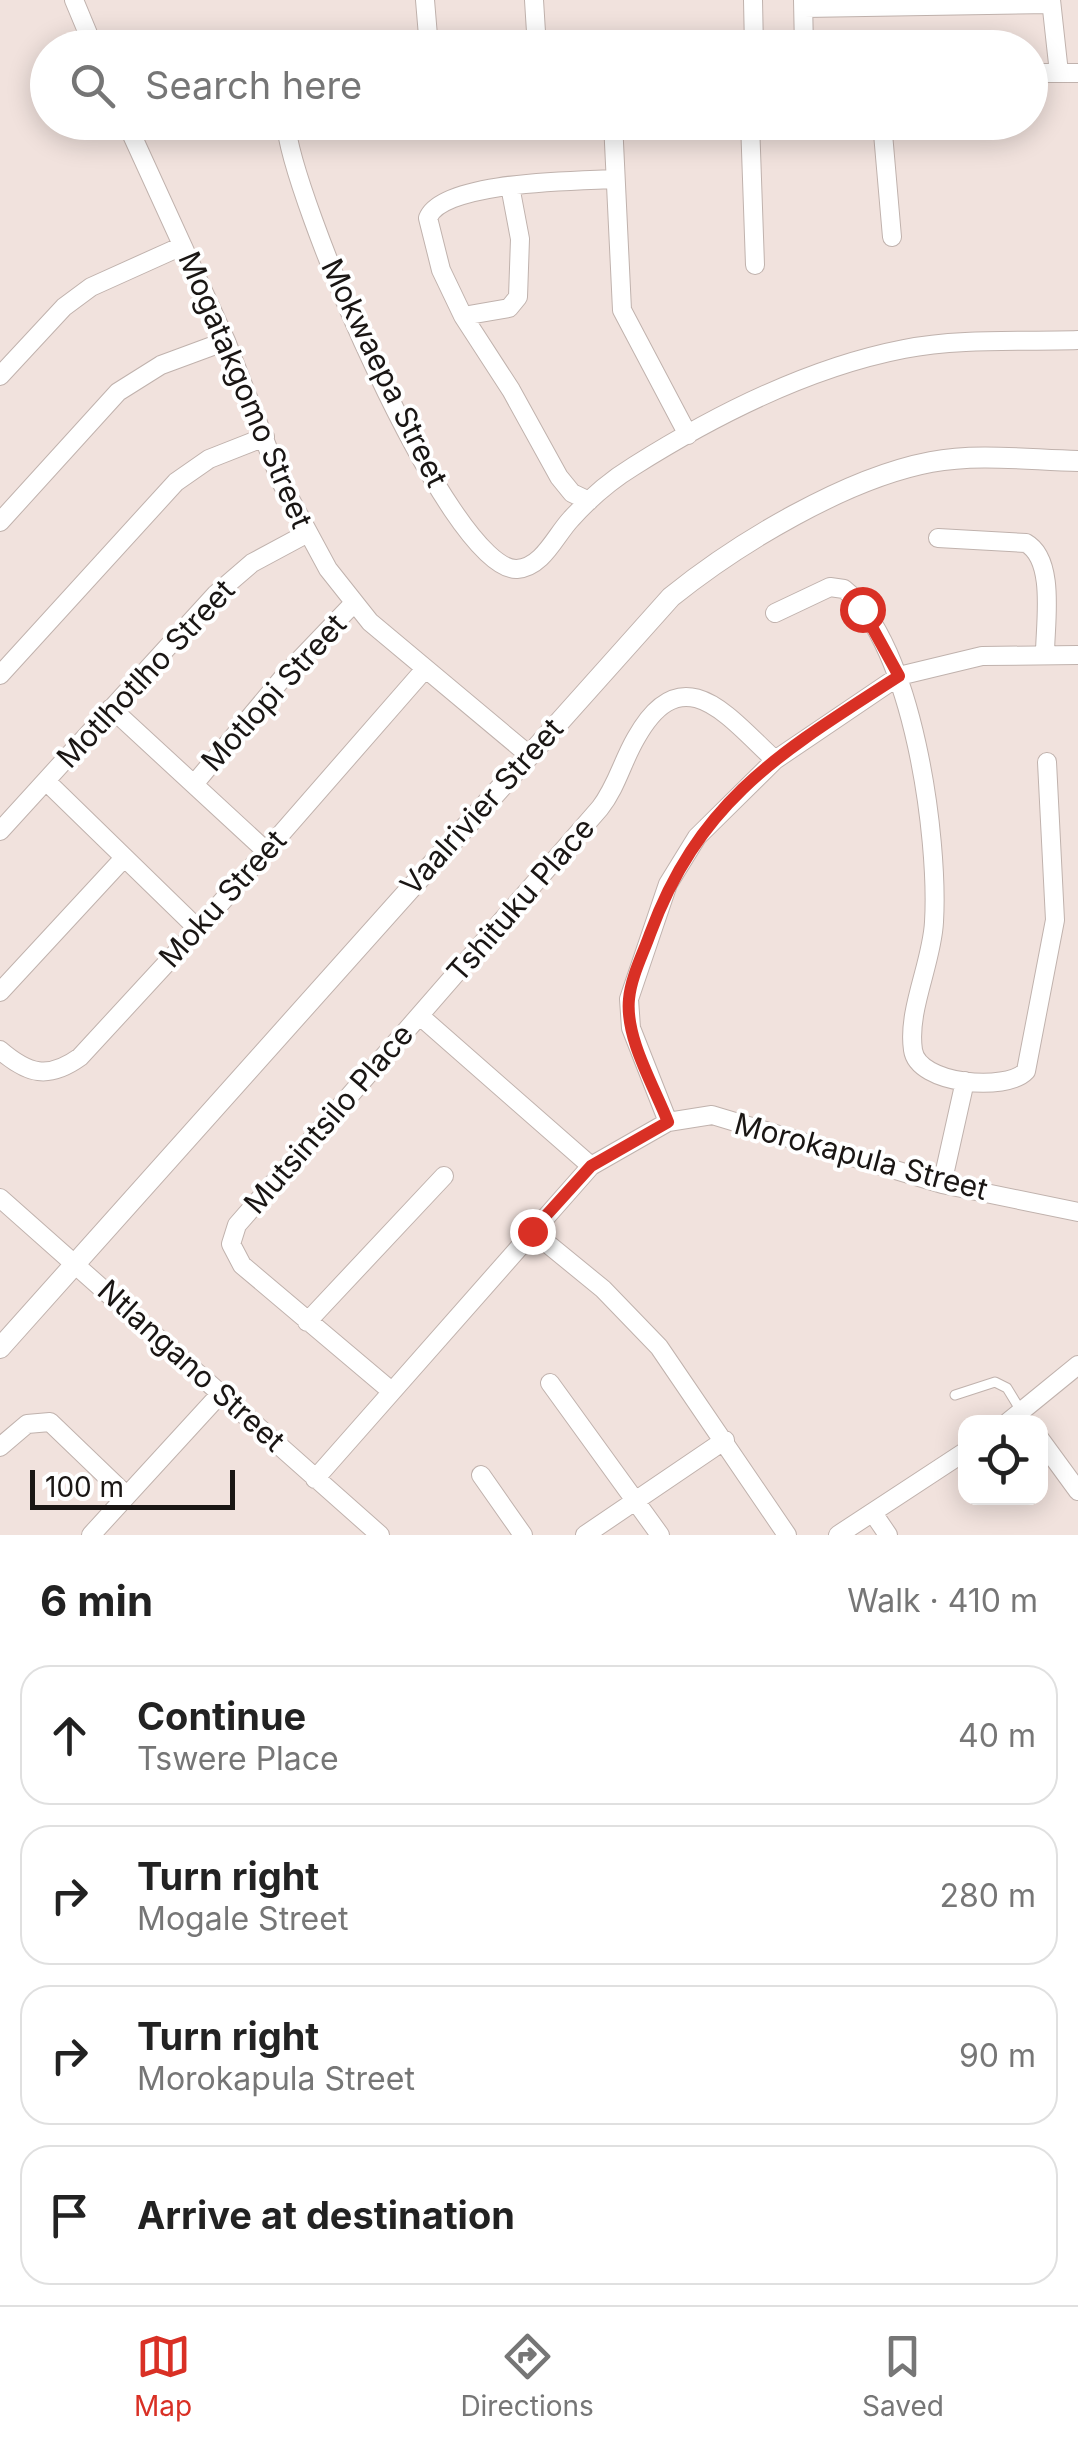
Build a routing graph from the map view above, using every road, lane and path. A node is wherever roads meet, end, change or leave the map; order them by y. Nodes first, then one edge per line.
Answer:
1 (74, 0) edge
2 (425, 0) edge
3 (534, 0) edge
4 (753, 0) edge
5 (1051, 2) edge
6 (803, 4) edge
7 (86, 30) edge
8 (428, 30) edge
9 (536, 30) edge
10 (754, 30) edge
11 (804, 30) edge
12 (1068, 73) edge
13 (134, 140) edge
14 (289, 140) edge
15 (613, 140) edge
16 (751, 140) edge
17 (884, 140) edge
18 (614, 179) junction
19 (510, 186) junction
20 (892, 237) dead end
21 (182, 246) junction
22 (755, 265) dead end
23 (463, 316) junction
24 (1078, 340) edge
25 (226, 341) junction
26 (0, 376) edge
27 (688, 436) junction
28 (265, 437) junction
29 (1078, 461) edge
30 (589, 501) junction
31 (0, 522) edge
32 (306, 534) junction
33 (938, 538) dead end
34 (354, 604) junction
35 (775, 613) dead end
36 (1046, 654) junction
37 (1078, 656) edge
38 (425, 669) junction
39 (0, 675) edge
40 (899, 676) junction
41 (111, 708) junction
42 (529, 755) junction
43 (775, 760) junction
44 (1047, 762) dead end
45 (46, 781) junction
46 (195, 783) junction
47 (0, 831) edge
48 (266, 850) junction
49 (123, 859) junction
50 (198, 930) junction
51 (0, 992) edge
52 (420, 1016) junction
53 (0, 1050) edge
54 (966, 1081) junction
55 (668, 1122) junction
56 (591, 1166) junction
57 (444, 1176) dead end
58 (942, 1184) junction
59 (0, 1198) edge
60 (1078, 1212) edge
61 (532, 1231) junction
62 (77, 1262) junction
63 (307, 1322) junction
64 (0, 1348) edge
65 (1078, 1366) edge
66 (550, 1383) dead end
67 (390, 1390) junction
68 (222, 1392) junction
69 (955, 1395) dead end
70 (1018, 1415) edge
71 (1024, 1415) edge
72 (725, 1440) junction
73 (0, 1447) edge
74 (1048, 1449) edge
75 (958, 1456) edge
76 (481, 1475) dead end
77 (316, 1478) junction
78 (1078, 1491) edge
79 (126, 1496) junction
80 (636, 1500) junction
81 (872, 1513) junction
82 (91, 1535) edge
83 (380, 1535) edge
84 (523, 1535) edge
85 (586, 1535) edge
86 (660, 1535) edge
87 (787, 1535) edge
88 (838, 1535) edge
89 (888, 1535) edge

1 - 7 street
2 - 8 street
3 - 9 street
4 - 10 street
5 - 6 street
5 - 12 street
6 - 11 street
13 - 21 street, Mogatakgomo Street
14 - 30 street, Mokwaepa Street
15 - 18 street
16 - 22 street
17 - 20 street
18 - 19 street
18 - 27 street
19 - 23 street
19 - 23 street
21 - 25 street, Mogatakgomo Street
21 - 26 street
23 - 30 street
24 - 27 street, Mokwaepa Street
25 - 28 street, Mogatakgomo Street
25 - 31 street
27 - 30 street, Mokwaepa Street
28 - 32 street, Mogatakgomo Street
28 - 39 street
29 - 42 street, Vaalrivier Street
32 - 34 street, Mogatakgomo Street
32 - 41 street, Motlhotlho Street
33 - 36 street
34 - 38 street, Mogatakgomo Street
34 - 46 street, Motlopi Street
35 - 40 street
36 - 37 street
36 - 40 street
38 - 42 street, Mogatakgomo Street
38 - 48 street, Moku Street
40 - 43 street
40 - 54 street
41 - 45 street, Motlhotlho Street
41 - 46 street
42 - 62 street, Vaalrivier Street
43 - 52 street, Tshituku Place
43 - 55 street
44 - 54 street
45 - 47 street, Motlhotlho Street
45 - 49 street
46 - 48 street
48 - 50 street, Moku Street
49 - 50 street
49 - 51 street
50 - 53 street, Moku Street
52 - 56 street
52 - 63 street, Mutsintsilo Place
54 - 58 street
55 - 56 street, Morokapula Street
55 - 58 street, Morokapula Street
56 - 61 street, Morokapula Street
57 - 63 street
58 - 60 street, Morokapula Street
59 - 62 street, Ntlangano Street
61 - 67 street, Morokapula Street
61 - 72 street
62 - 64 street, Vaalrivier Street
62 - 68 street, Ntlangano Street
63 - 67 street, Mutsintsilo Place
65 - 71 street
66 - 80 street
67 - 77 street, Morokapula Street
68 - 77 street, Ntlangano Street
68 - 79 street
69 - 70 lane
72 - 80 street
72 - 87 street
73 - 79 street
74 - 78 street
75 - 81 street
76 - 84 street
77 - 83 street, Ntlangano Street
79 - 82 street
80 - 85 street
80 - 86 street
81 - 88 street
81 - 89 street

